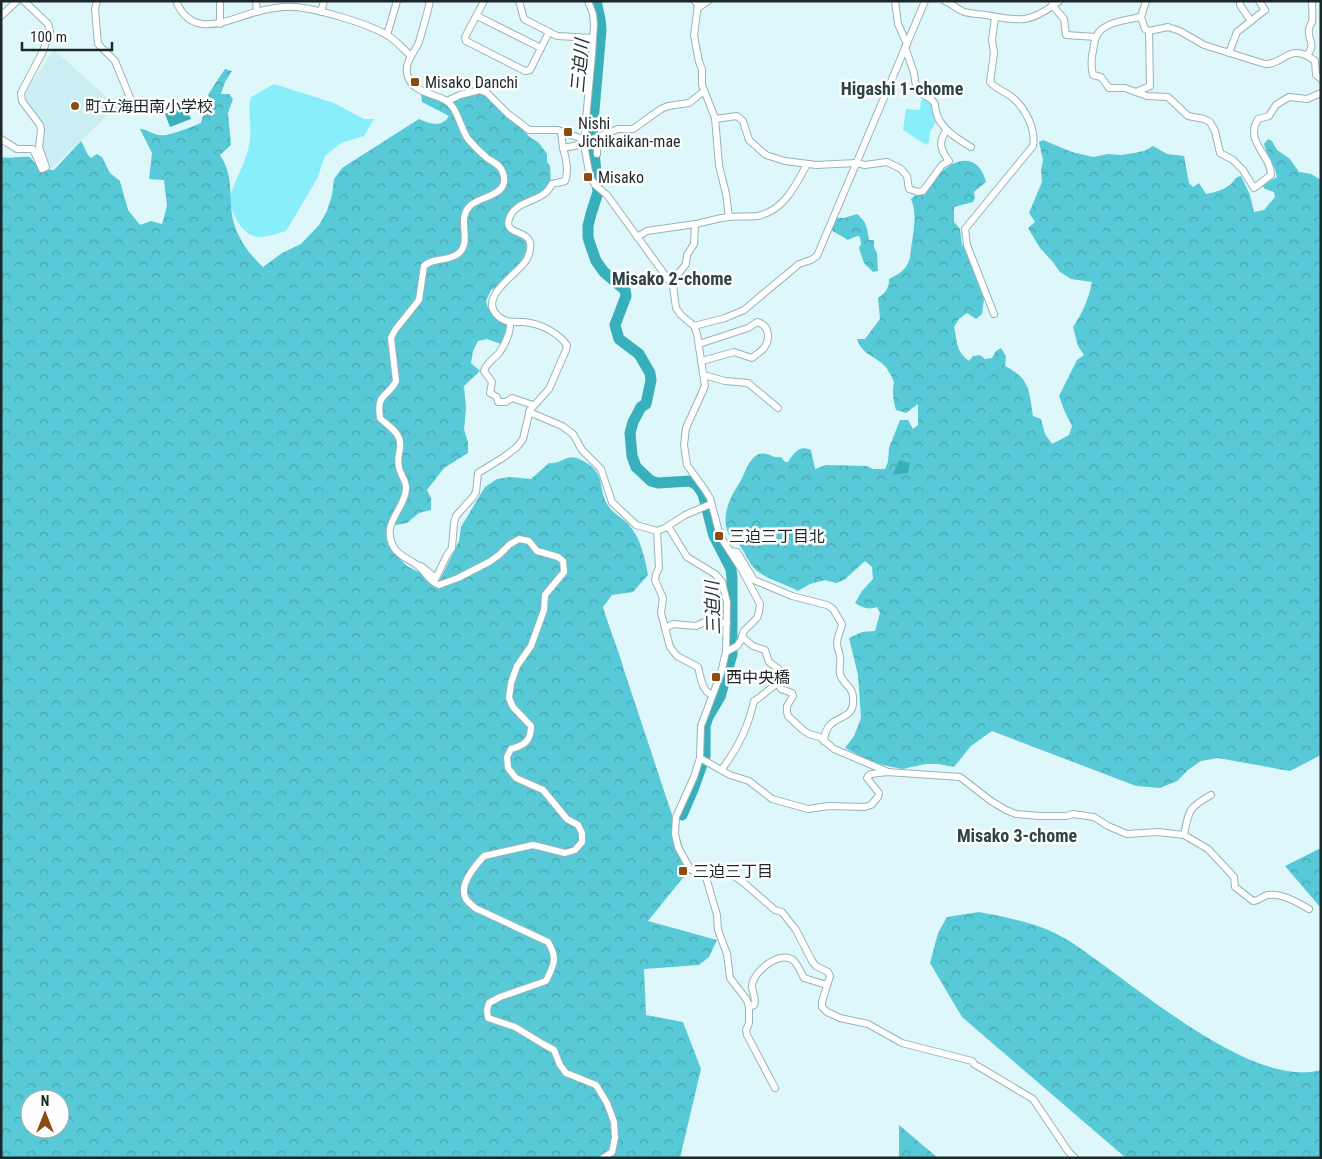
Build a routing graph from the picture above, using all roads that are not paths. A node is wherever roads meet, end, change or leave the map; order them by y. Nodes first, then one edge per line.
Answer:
1 (17, 1) edge
2 (24, 1) edge
3 (97, 1) edge
4 (176, 1) edge
5 (220, 1) edge
6 (256, 1) edge
7 (324, 1) edge
8 (389, 1) edge
9 (430, 1) edge
10 (484, 1) edge
11 (519, 1) edge
12 (588, 1) edge
13 (708, 1) edge
14 (894, 1) edge
15 (925, 1) edge
16 (945, 1) edge
17 (1059, 1) edge
18 (1146, 1) edge
19 (1240, 1) edge
20 (1259, 1) edge
21 (1312, 1) edge
22 (396, 3) edge
23 (696, 4) edge
24 (1052, 4) edge
25 (257, 12) junction
26 (320, 12) junction
27 (1, 16) edge
28 (476, 16) junction
29 (995, 17) junction
30 (1140, 17) junction
31 (1251, 21) junction
32 (220, 24) junction
33 (1148, 31) junction
34 (549, 32) junction
35 (387, 35) junction
36 (1096, 37) junction
37 (593, 38) junction
38 (906, 46) junction
39 (541, 48) junction
40 (1229, 52) junction
41 (1308, 55) junction
42 (411, 56) junction
43 (1321, 79) edge
44 (704, 91) junction
45 (1136, 92) junction
46 (1321, 93) edge
47 (447, 101) junction
48 (133, 105) dead end
49 (715, 119) junction
50 (947, 130) junction
51 (561, 132) junction
52 (597, 138) junction
53 (1, 139) edge
54 (586, 142) junction
55 (971, 147) dead end
56 (563, 148) junction
57 (598, 154) dead end
58 (856, 163) junction
59 (806, 164) junction
60 (729, 217) junction
61 (695, 224) junction
62 (637, 237) junction
63 (671, 283) junction
64 (994, 314) dead end
65 (510, 322) junction
66 (694, 326) junction
67 (699, 344) junction
68 (702, 361) junction
69 (704, 375) junction
70 (533, 405) junction
71 (778, 408) dead end
72 (529, 412) junction
73 (708, 505) junction
74 (668, 526) junction
75 (657, 531) junction
76 (730, 551) junction
77 (419, 566) junction
78 (726, 623) junction
79 (665, 628) junction
80 (742, 637) junction
81 (731, 649) junction
82 (780, 683) junction
83 (712, 695) junction
84 (824, 741) junction
85 (702, 759) junction
86 (721, 770) junction
87 (887, 772) junction
88 (1211, 795) dead end
89 (1184, 835) junction
90 (704, 874) junction
91 (1309, 909) dead end
92 (827, 985) junction
93 (749, 1007) junction
94 (775, 1088) dead end
95 (603, 1158) edge
96 (1075, 1158) edge

1 - 27 street
2 - 53 street
3 - 48 street
4 - 32 street
5 - 32 street
6 - 25 street
7 - 26 street
8 - 22 street
9 - 42 street
10 - 28 street
11 - 34 street
12 - 37 street
13 - 23 street
14 - 38 street
15 - 38 street
16 - 29 street
17 - 24 street
18 - 30 street
19 - 31 street
20 - 31 street
21 - 41 street
22 - 35 street
23 - 44 street
24 - 29 street
24 - 36 street
25 - 26 street
25 - 32 street
26 - 35 street
28 - 39 street
28 - 39 street
29 - 64 street
30 - 33 street
30 - 36 street
31 - 40 street
33 - 40 street
33 - 45 street
34 - 37 street
34 - 39 street
35 - 42 street
36 - 45 street
37 - 54 street
38 - 50 street
38 - 58 street
40 - 41 street
41 - 43 street
42 - 47 street
44 - 49 street
44 - 52 street
45 - 46 street
47 - 51 street
47 - 77 street
49 - 59 street
49 - 60 street
50 - 55 street
50 - 58 street
51 - 54 street
51 - 56 street
52 - 54 street
52 - 57 street
54 - 56 street
54 - 62 street
56 - 65 street
58 - 59 street
58 - 66 street
59 - 60 street
60 - 61 street
61 - 62 street
61 - 63 street
62 - 63 street
63 - 66 street
65 - 70 street
65 - 70 street
66 - 67 street
67 - 68 street
67 - 68 street
68 - 69 street
69 - 71 street
69 - 73 street
70 - 72 street
72 - 75 street
72 - 77 street
73 - 74 street
73 - 76 street
74 - 75 street
74 - 78 street
75 - 79 street
76 - 80 street
76 - 84 street
77 - 95 street
78 - 79 street
78 - 81 street
79 - 83 street
80 - 81 street
80 - 82 street
81 - 83 street
82 - 84 street
82 - 86 street
83 - 85 street
84 - 87 street
85 - 86 street
85 - 90 street
86 - 87 street
87 - 89 street
88 - 89 street
89 - 91 street
90 - 92 street
90 - 93 street
92 - 93 street
92 - 96 street
93 - 94 street

